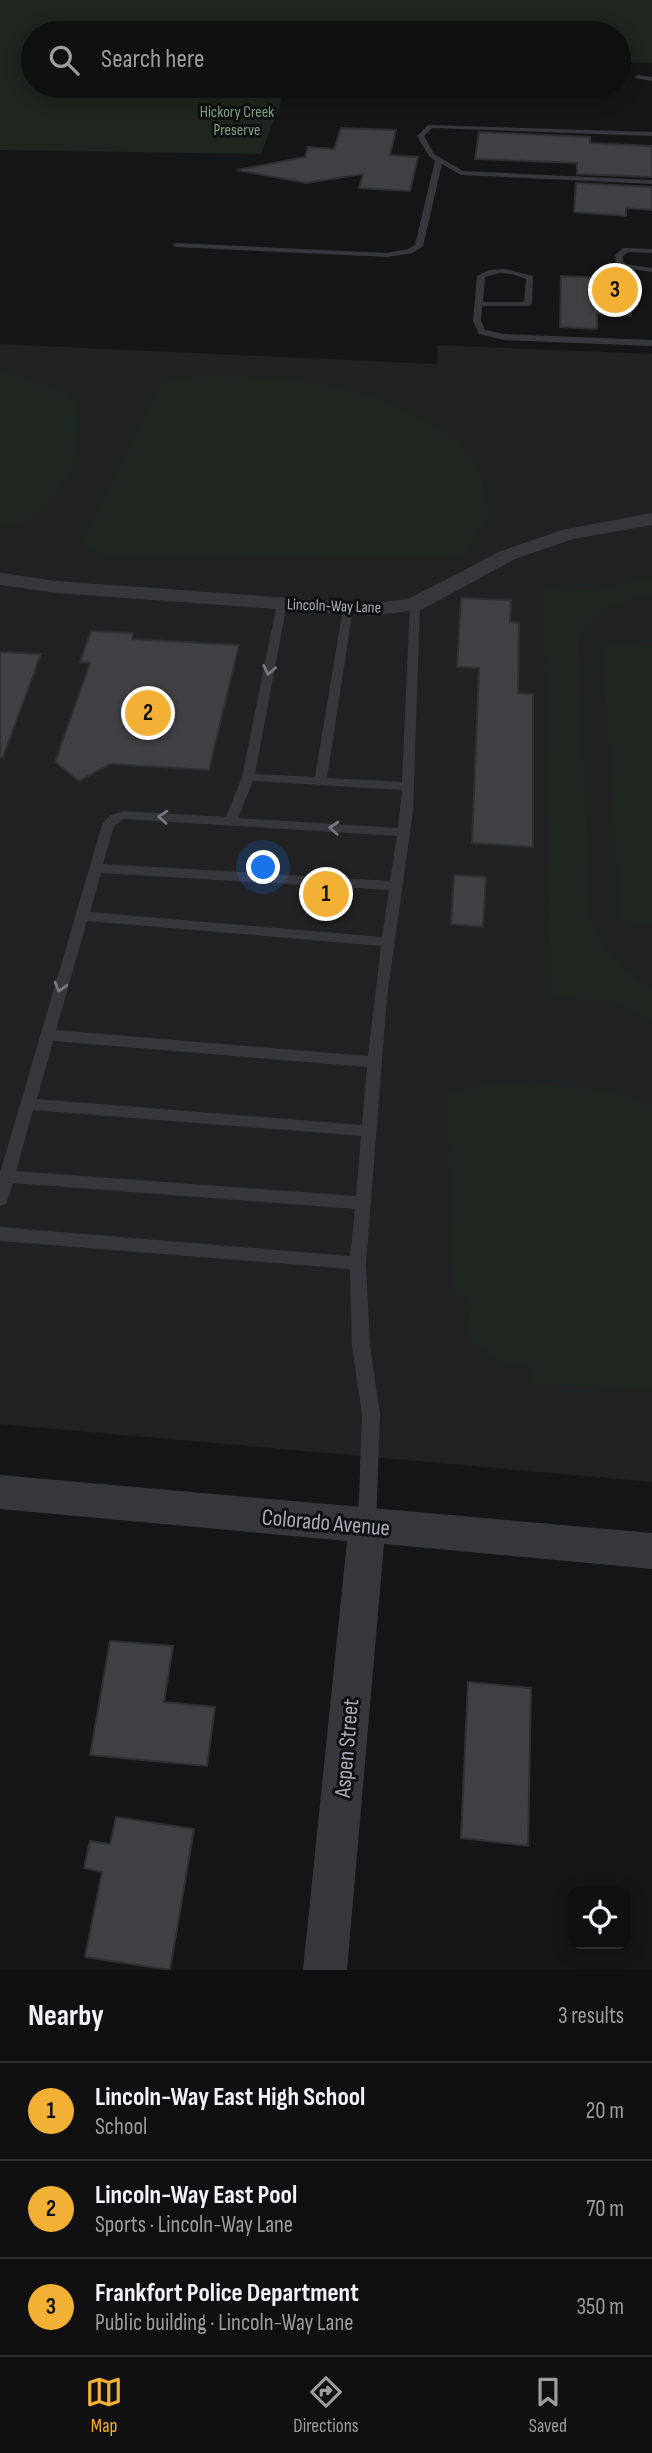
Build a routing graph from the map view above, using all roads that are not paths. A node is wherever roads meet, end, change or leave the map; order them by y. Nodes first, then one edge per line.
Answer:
1 (637, 77) dead end
2 (652, 79) edge
3 (652, 134) edge
4 (439, 160) junction
5 (652, 182) edge
6 (176, 245) dead end
7 (652, 251) edge
8 (652, 270) edge
9 (479, 304) junction
10 (652, 343) edge
11 (652, 519) edge
12 (0, 579) edge
13 (282, 603) junction
14 (415, 604) junction
15 (348, 608) junction
16 (248, 777) junction
17 (321, 780) junction
18 (407, 786) junction
19 (231, 821) junction
20 (402, 832) junction
21 (95, 869) junction
22 (395, 886) junction
23 (81, 916) junction
24 (388, 942) junction
25 (47, 1035) junction
26 (375, 1062) junction
27 (27, 1104) junction
28 (369, 1131) junction
29 (7, 1176) junction
30 (0, 1198) edge
31 (363, 1203) junction
32 (0, 1234) edge
33 (358, 1263) junction
34 (0, 1492) edge
35 (367, 1525) junction
36 (652, 1551) edge
37 (325, 1970) edge

1 - 2 lane
3 - 4 lane
4 - 5 lane
4 - 6 lane
7 - 8 lane
9 - 9 lane
9 - 10 lane
11 - 14 street, Lincoln-Way Lane
12 - 13 street, Lincoln-Way Lane
13 - 15 street, Lincoln-Way Lane
13 -> 16 lane
14 - 15 street, Lincoln-Way Lane
14 - 18 lane
15 - 17 lane
16 - 17 lane
16 - 19 lane
17 - 18 lane
18 - 20 lane
20 -> 19 lane
19 -> 21 lane
20 - 22 lane
21 - 22 lane
21 - 23 lane
22 - 24 lane
23 - 24 lane
23 -> 25 lane
24 - 26 lane
25 - 26 lane
25 - 27 lane
26 - 28 lane
27 - 28 lane
27 - 29 lane
28 - 31 lane
29 - 30 lane
29 - 31 lane
31 - 33 lane
32 - 33 lane
33 - 35 lane
34 - 35 street, Colorado Avenue
35 - 36 street, Colorado Avenue
35 - 37 street, Aspen Street

